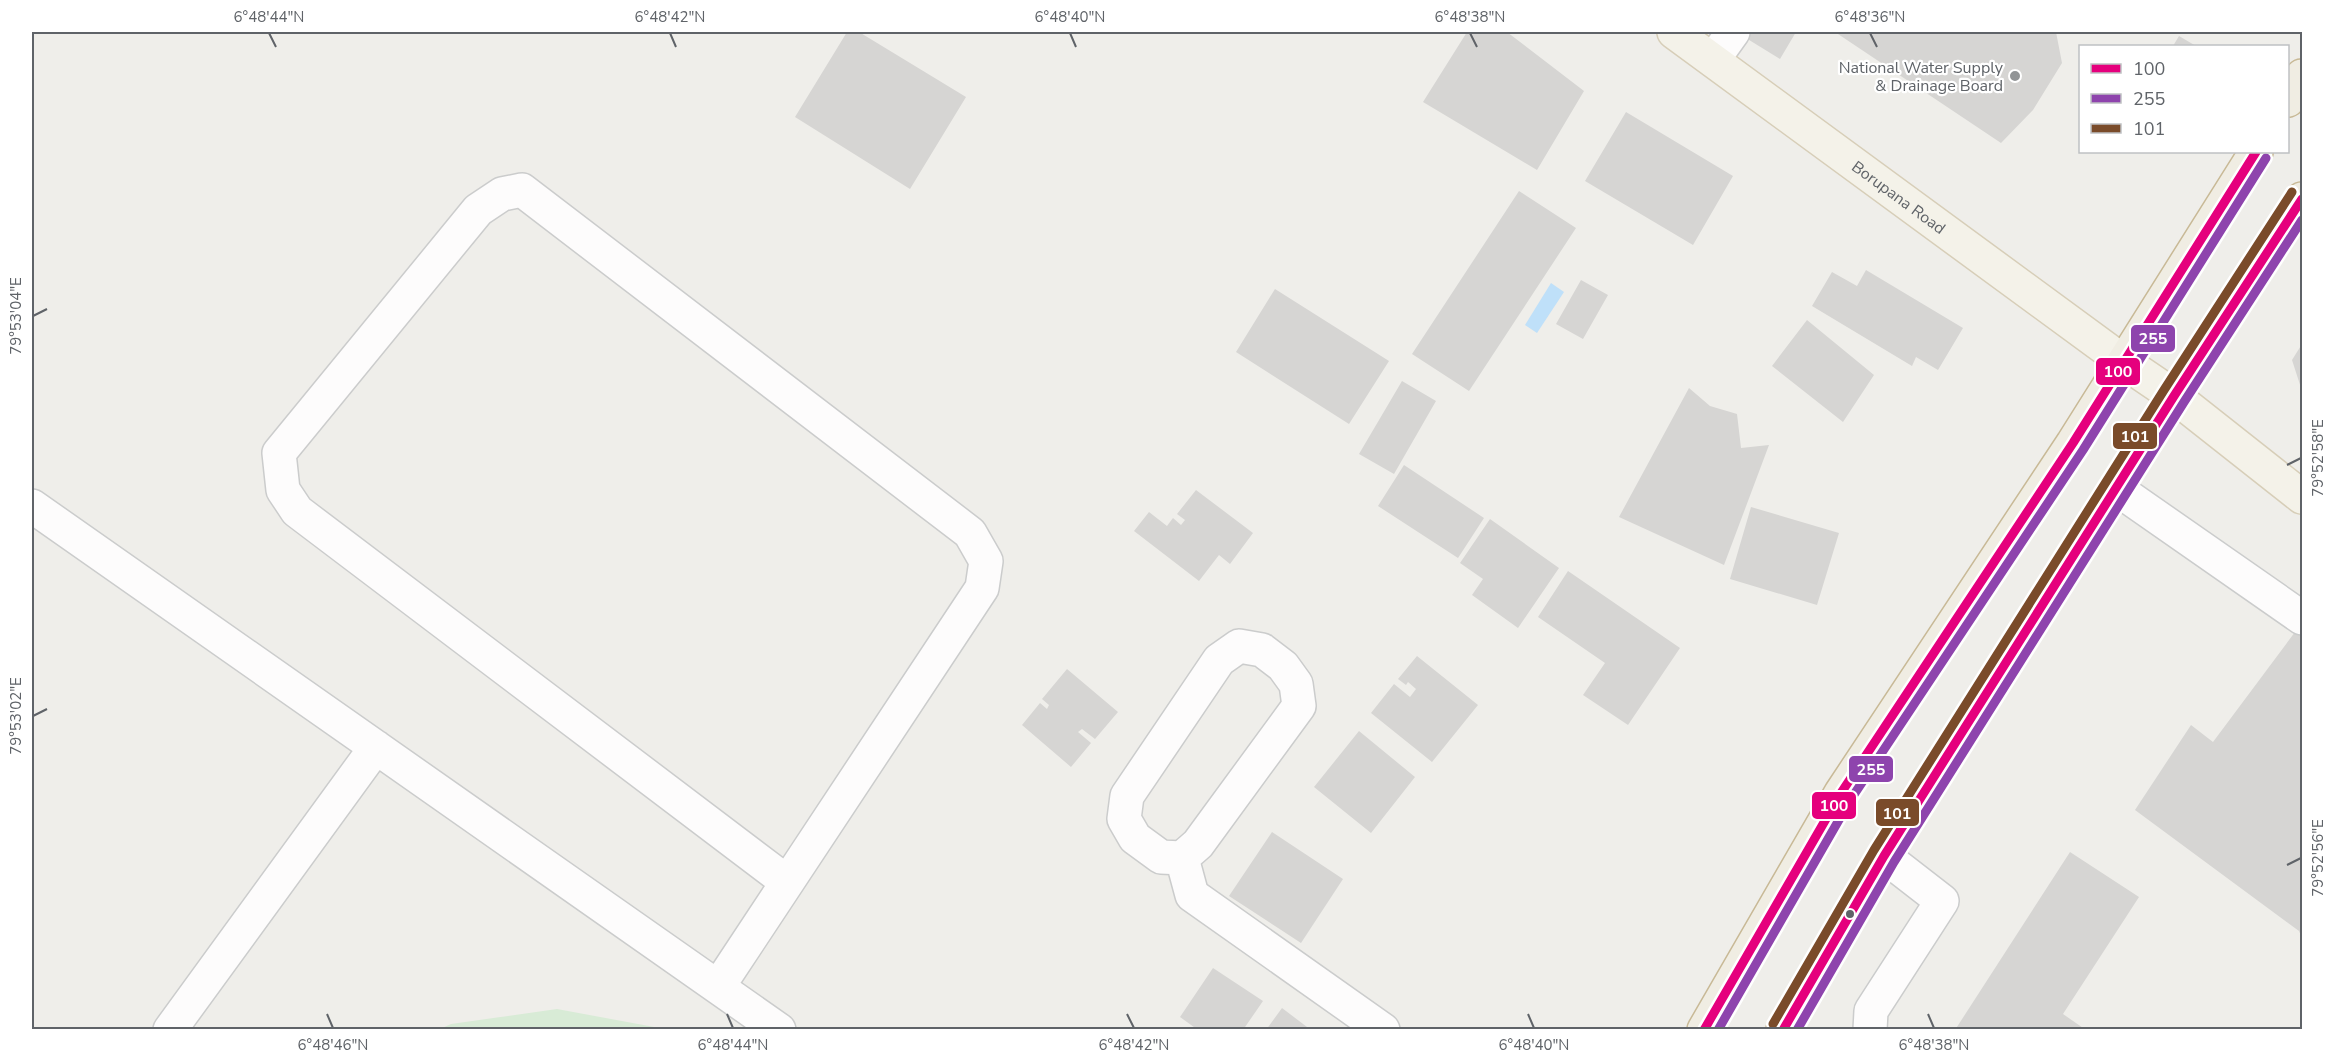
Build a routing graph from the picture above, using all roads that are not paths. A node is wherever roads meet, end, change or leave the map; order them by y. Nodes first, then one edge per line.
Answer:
1 (1674, 32) edge
2 (1733, 32) edge
3 (1713, 60) junction
4 (2302, 76) edge
5 (2289, 98) edge
6 (2255, 153) edge
7 (2302, 199) edge
8 (2124, 362) junction
9 (2174, 396) junction
10 (2117, 489) junction
11 (2302, 497) edge
12 (32, 506) edge
13 (2302, 618) edge
14 (376, 747) junction
15 (1884, 856) junction
16 (1182, 858) junction
17 (787, 882) junction
18 (718, 987) junction
19 (170, 1029) edge
20 (779, 1029) edge
21 (1383, 1029) edge
22 (1704, 1029) edge
23 (1783, 1029) edge
24 (1870, 1029) edge

1 - 3 main road, Borupana Road
2 - 3 street
3 - 8 main road, Borupana Road
4 - 5 highway
6 - 8 highway
7 - 9 highway
8 - 9 main road, Borupana Road
8 - 22 highway
9 - 10 highway
9 - 11 main road, Borupana Road
10 - 13 street
10 - 15 highway
12 - 14 street
14 - 18 street
14 - 19 street
15 - 23 highway
15 - 24 street
16 - 16 street
16 - 21 street
17 - 17 street
17 - 18 street
18 - 20 street

